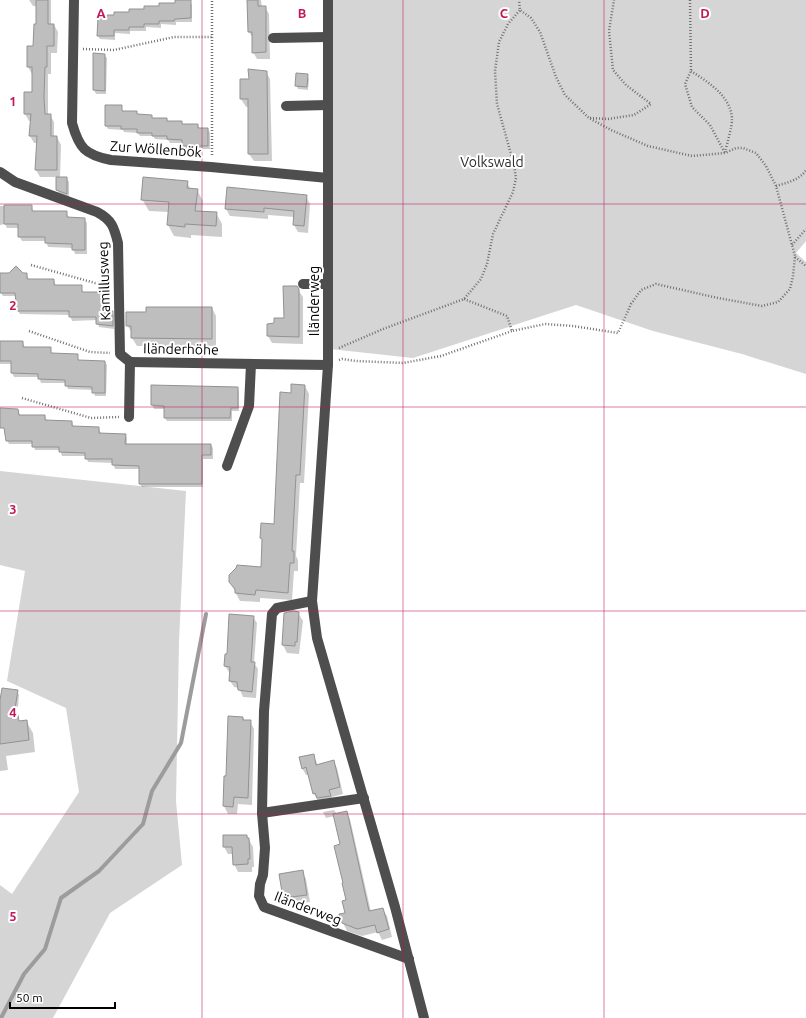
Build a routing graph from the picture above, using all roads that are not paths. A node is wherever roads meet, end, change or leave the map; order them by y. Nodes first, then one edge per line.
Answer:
1 (74, 0) edge
2 (328, 0) edge
3 (328, 37) junction
4 (273, 38) dead end
5 (328, 105) junction
6 (286, 106) dead end
7 (0, 172) edge
8 (328, 178) junction
9 (303, 284) dead end
10 (328, 284) junction
11 (130, 362) junction
12 (251, 364) junction
13 (328, 365) junction
14 (129, 416) road end
15 (227, 466) dead end
16 (312, 601) junction
17 (364, 798) junction
18 (262, 813) junction
19 (409, 959) junction
20 (424, 1018) edge

1 - 8 street, Zur Wöllenbök
2 - 3 street, Iländerweg
3 - 4 street
3 - 5 street, Iländerweg
5 - 6 street
5 - 8 street, Iländerweg
7 - 11 street, Kamillusweg
8 - 10 street, Iländerweg
9 - 10 street
10 - 13 street, Iländerweg
11 - 12 street, Iländerhöhe
11 - 14 street, Iländerhöhe
12 - 13 street, Iländerhöhe
12 - 15 street
13 - 16 street, Iländerweg
16 - 17 street, Iländerweg
16 - 18 street, Iländerweg
17 - 18 street
17 - 19 street, Iländerweg
18 - 19 street, Iländerweg
19 - 20 street, Iländerweg

